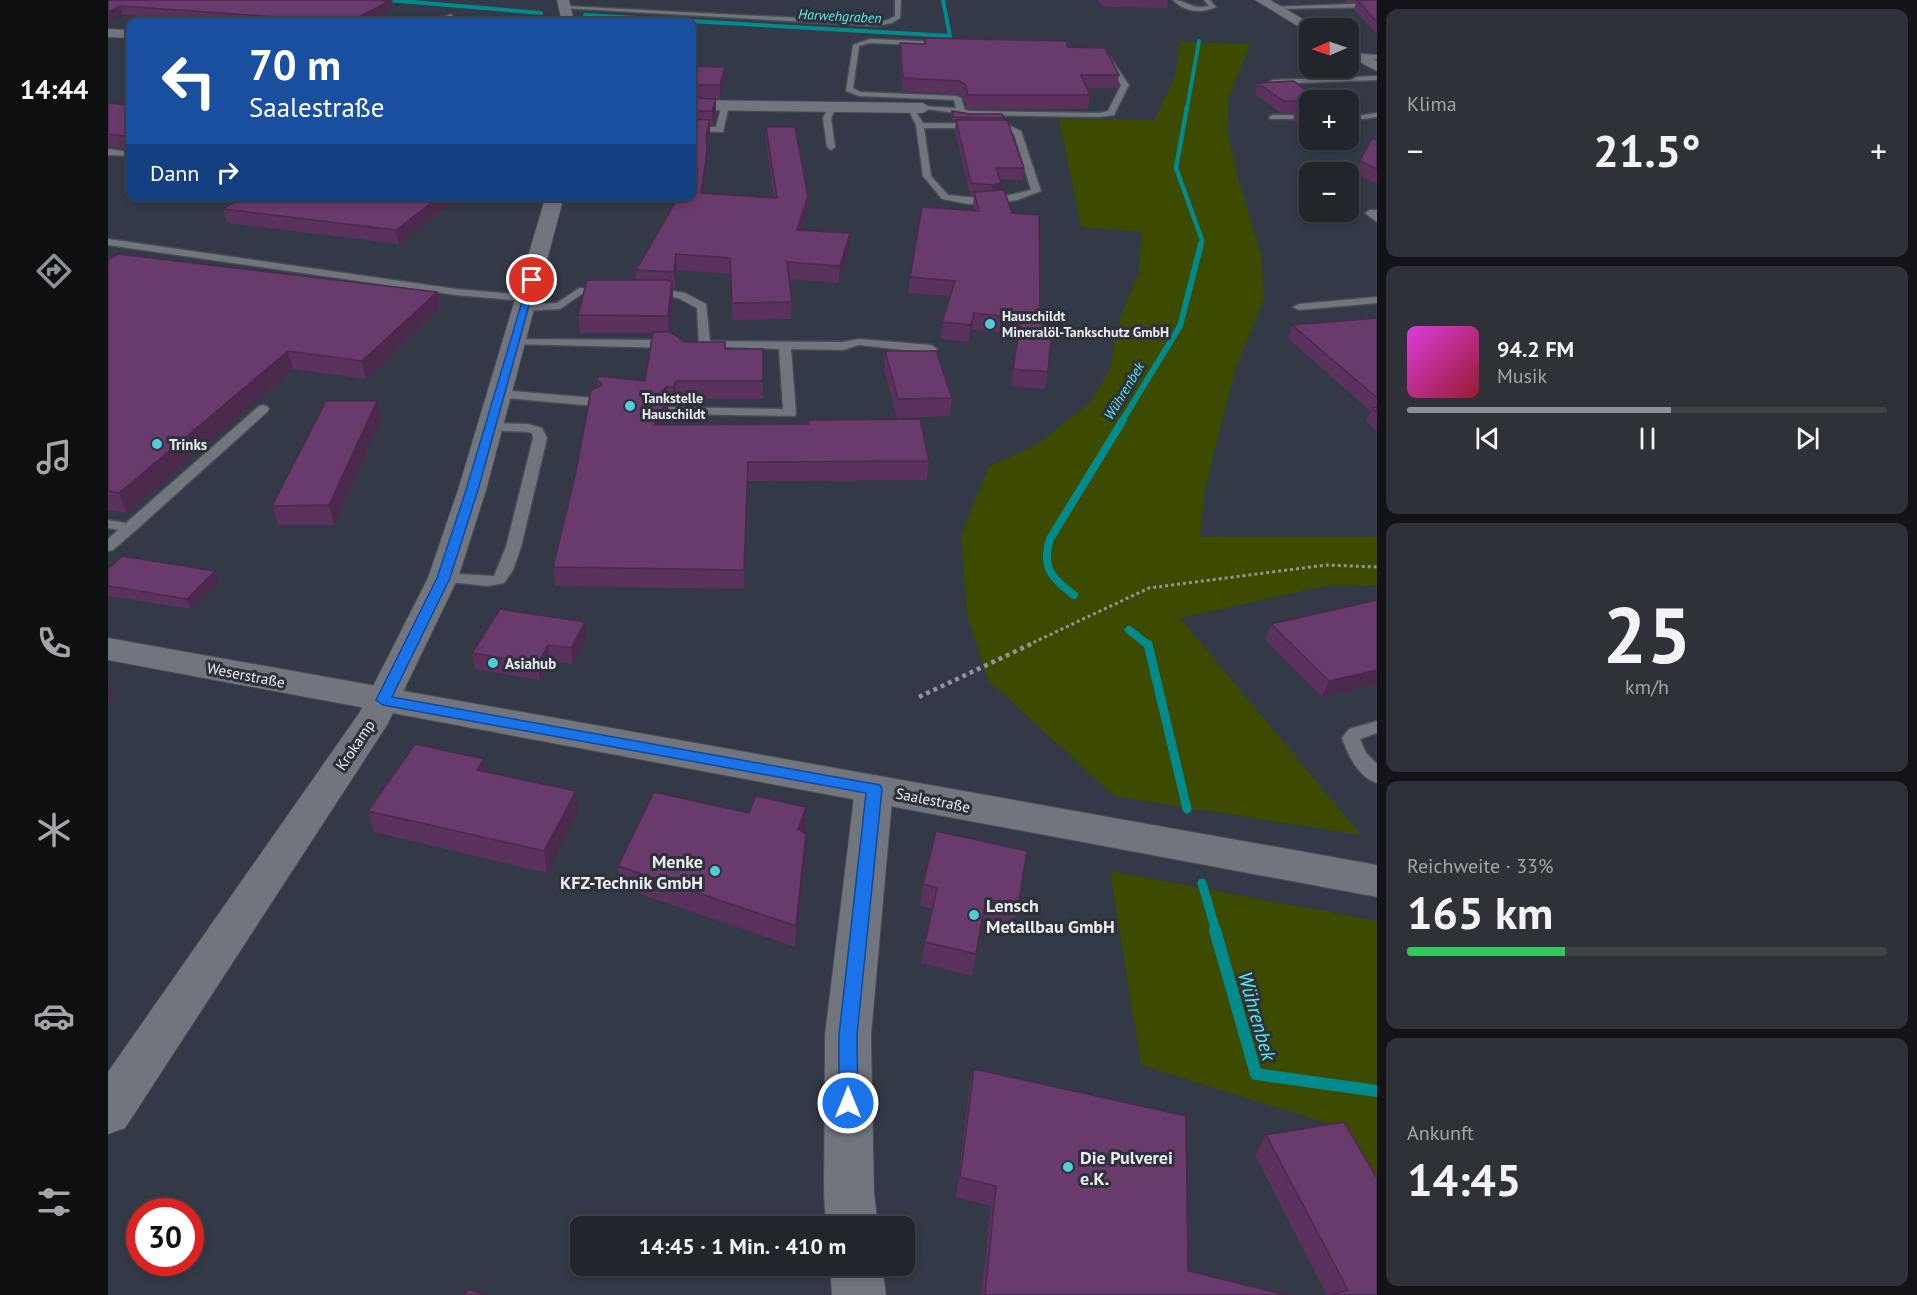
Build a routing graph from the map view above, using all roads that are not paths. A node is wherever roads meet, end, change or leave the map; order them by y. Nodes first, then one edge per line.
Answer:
1 (898, 0) edge
2 (1176, 0) edge
3 (1207, 0) edge
4 (1261, 0) edge
5 (564, 4) edge
6 (1377, 5) edge
7 (1274, 7) junction
8 (451, 16) dead end
9 (446, 18) edge
10 (1299, 21) edge
11 (108, 33) edge
12 (126, 34) edge
13 (953, 44) edge
14 (1106, 53) edge
15 (1359, 54) edge
16 (1359, 56) edge
17 (1377, 57) edge
18 (1377, 67) edge
19 (1377, 78) edge
20 (1273, 82) edge
21 (696, 105) edge
22 (725, 106) junction
23 (832, 108) junction
24 (917, 108) junction
25 (961, 111) junction
26 (1377, 115) edge
27 (1273, 117) edge
28 (1299, 117) edge
29 (1359, 117) edge
30 (920, 125) junction
31 (696, 129) edge
32 (831, 147) dead end
33 (108, 152) edge
34 (126, 154) edge
35 (554, 201) edge
36 (1377, 213) edge
37 (1377, 219) edge
38 (108, 242) edge
39 (617, 291) edge
40 (638, 291) edge
41 (1377, 300) edge
42 (525, 303) junction
43 (1299, 307) dead end
44 (513, 342) junction
45 (692, 344) junction
46 (785, 345) junction
47 (931, 349) edge
48 (499, 394) junction
49 (595, 402) edge
50 (263, 409) dead end
51 (671, 410) edge
52 (489, 428) junction
53 (108, 524) edge
54 (130, 528) junction
55 (108, 548) edge
56 (443, 578) junction
57 (108, 649) edge
58 (383, 700) junction
59 (1377, 727) edge
60 (1377, 776) edge
61 (874, 789) junction
62 (1377, 881) edge
63 (108, 1112) edge
64 (851, 1216) edge
65 (857, 1276) edge
66 (859, 1295) edge

1 - 5 lane
2 - 3 lane
4 - 7 street
6 - 7 lane
7 - 10 street
8 - 9 lane
11 - 12 street
13 - 25 lane
14 - 25 lane
15 - 17 lane
16 - 18 street
19 - 20 lane
21 - 22 street
22 - 23 street
22 - 31 lane
23 - 24 street
23 - 32 lane
24 - 25 lane
24 - 30 lane
26 - 29 lane
27 - 28 lane
30 - 30 lane
33 - 34 lane
35 - 42 street, Krokamp
36 - 37 lane
38 - 42 lane
39 - 42 lane
40 - 45 lane
41 - 43 lane
42 - 44 street, Krokamp
44 - 45 lane
44 - 48 street, Krokamp
45 - 46 lane
46 - 47 lane
46 - 51 lane
48 - 49 lane
48 - 52 street, Krokamp
50 - 54 lane
52 - 56 street, Krokamp
52 - 56 lane
53 - 54 lane
54 - 55 lane
56 - 58 street, Krokamp
57 - 58 street, Weserstraße
58 - 61 street, Saalestraße
58 - 63 street, Krokamp
59 - 60 lane
61 - 62 street, Saalestraße
61 - 64 street
65 - 66 street

